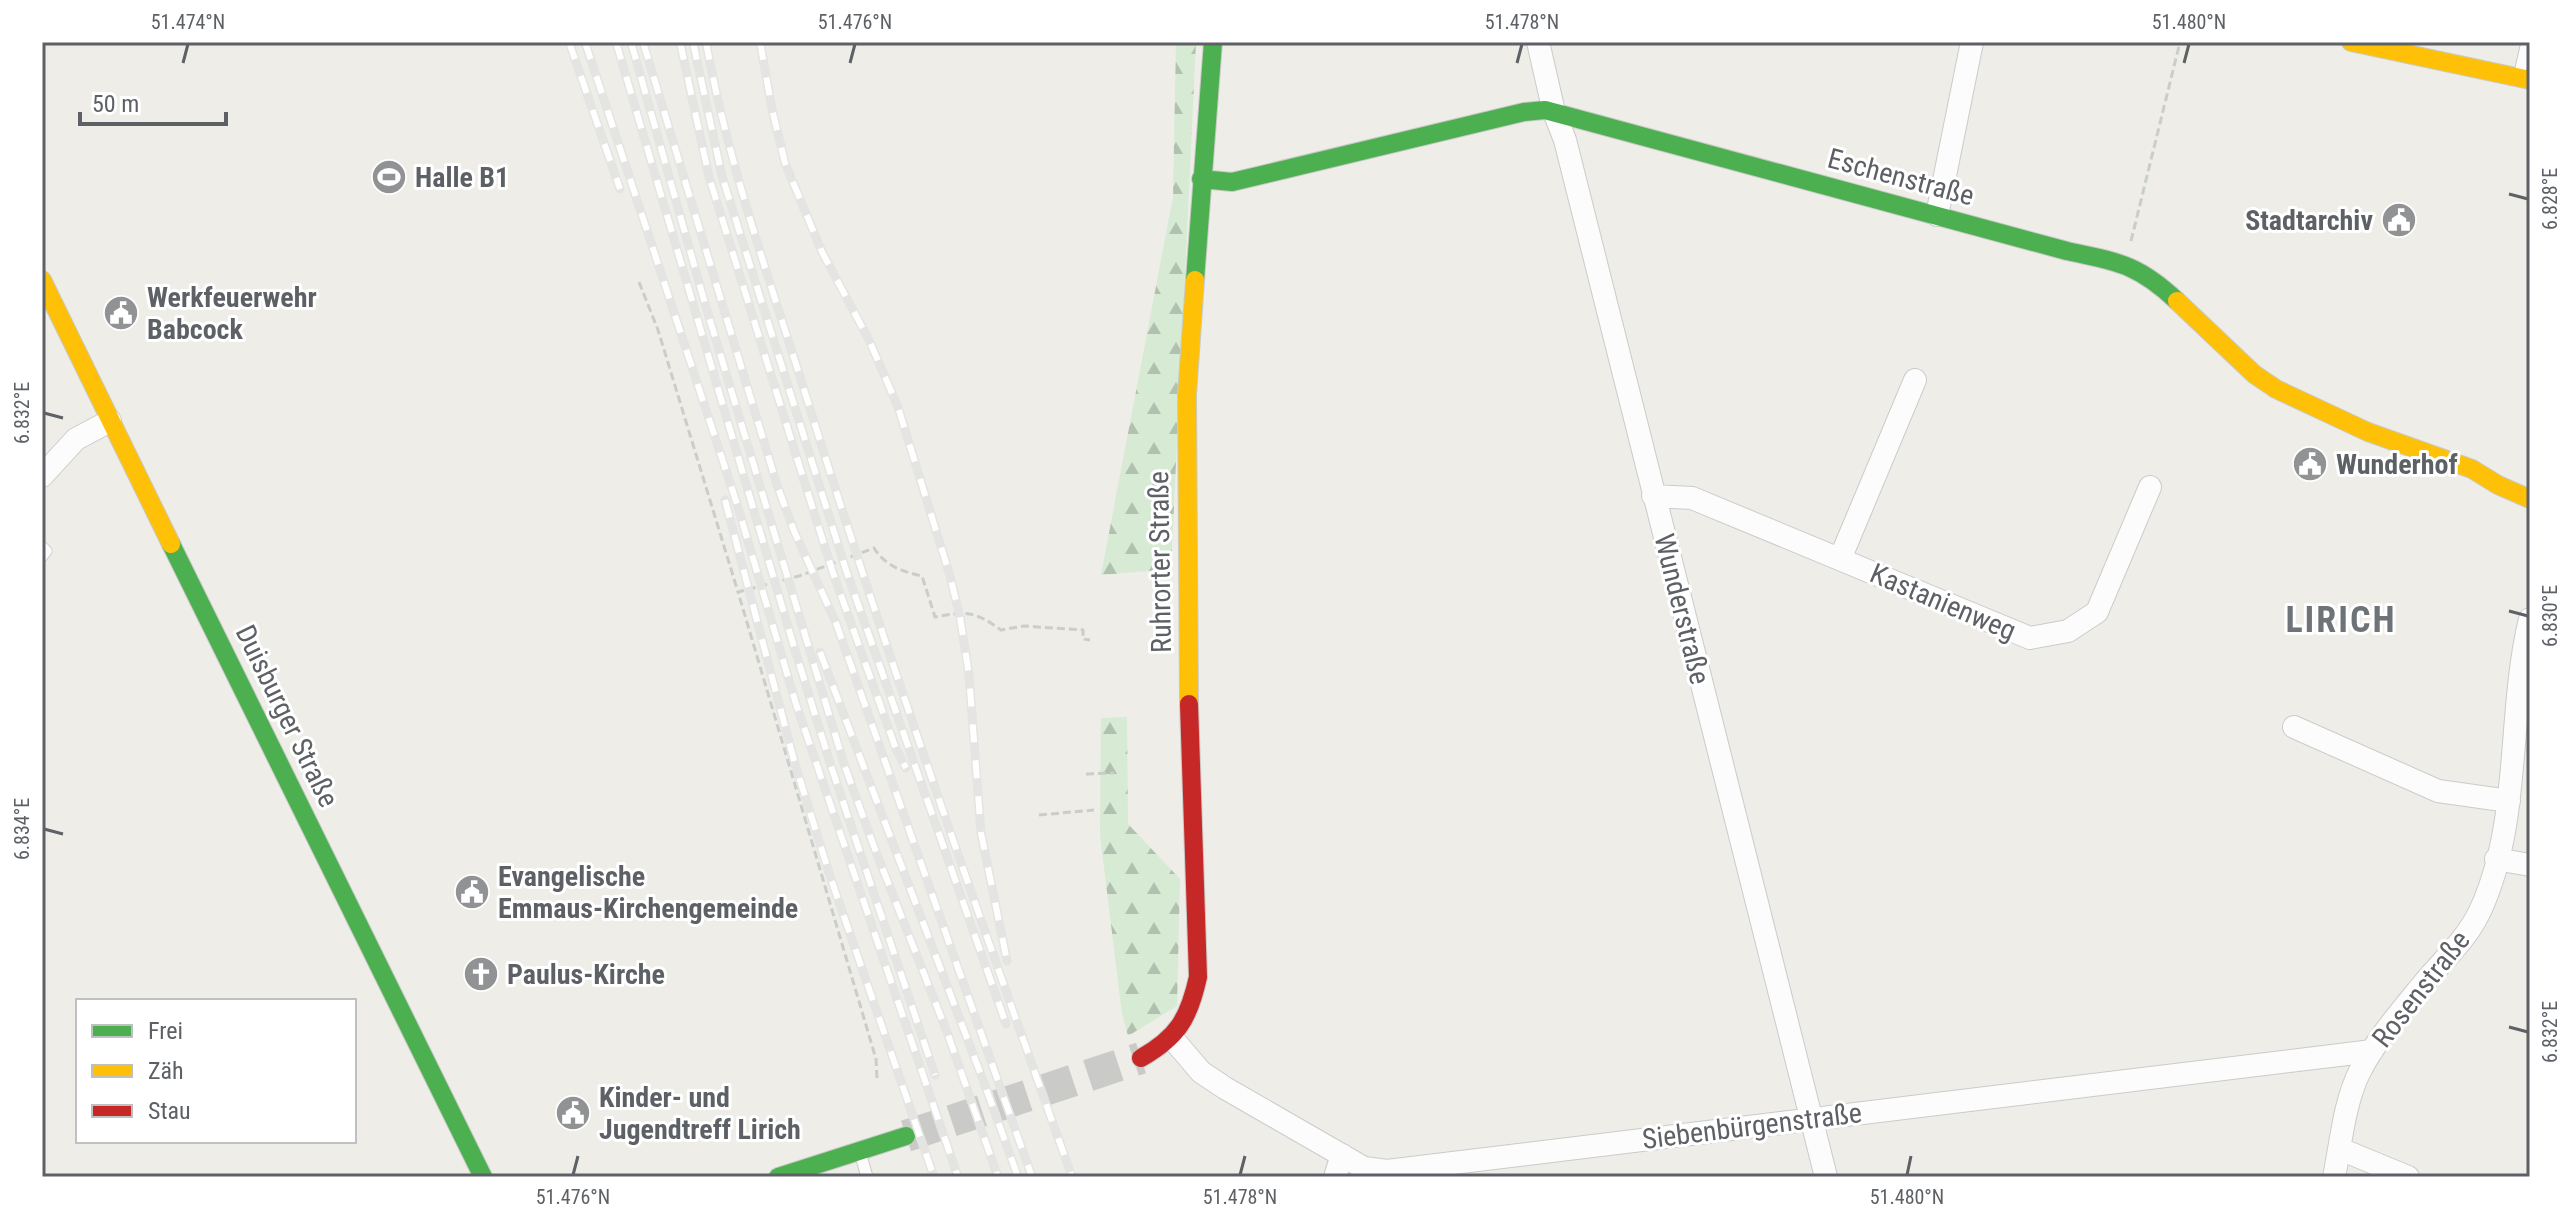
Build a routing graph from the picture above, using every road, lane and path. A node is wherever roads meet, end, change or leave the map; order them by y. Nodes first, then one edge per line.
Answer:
1 (1213, 42) edge
2 (1538, 42) edge
3 (1972, 42) edge
4 (2180, 42) edge
5 (2351, 42) edge
6 (2527, 42) edge
7 (2524, 78) edge
8 (1554, 112) junction
9 (1201, 179) junction
10 (1937, 215) junction
11 (2126, 264) junction
12 (42, 280) edge
13 (639, 282) dead end
14 (1915, 380) dead end
15 (110, 421) junction
16 (42, 476) edge
17 (2150, 487) dead end
18 (1653, 496) junction
19 (2530, 499) edge
20 (42, 547) edge
21 (42, 556) edge
22 (1840, 559) junction
23 (738, 592) junction
24 (2530, 619) edge
25 (1090, 640) dead end
26 (2294, 727) dead end
27 (1114, 773) dead end
28 (1086, 774) dead end
29 (2509, 801) junction
30 (1094, 810) dead end
31 (1039, 815) dead end
32 (2496, 859) junction
33 (2530, 865) edge
34 (1172, 1038) junction
35 (2372, 1051) junction
36 (1141, 1058) tunnel mouth
37 (877, 1078) dead end
38 (1812, 1120) junction
39 (906, 1136) tunnel mouth
40 (2340, 1149) junction
41 (860, 1151) junction
42 (1342, 1155) junction
43 (483, 1177) edge
44 (778, 1177) edge
45 (867, 1177) edge
46 (1335, 1177) edge
47 (1826, 1177) edge
48 (2334, 1177) edge
49 (2408, 1177) edge

1 - 9 main road, Ruhrorter Straße
2 - 8 street, Wunderstraße
3 - 10 street
4 - 11 path
5 - 7 main road
6 - 7 lane
8 - 9 main road, Eschenstraße
8 - 10 main road, Eschenstraße
8 - 18 street, Wunderstraße
9 - 34 main road, Ruhrorter Straße
10 - 11 main road, Eschenstraße
11 - 19 main road, Eschenstraße
12 - 15 main road, Duisburger Straße
13 - 23 path
14 - 22 street, Kastanienweg
15 - 16 street
15 - 43 main road, Duisburger Straße
17 - 22 street, Kastanienweg
18 - 22 street, Kastanienweg
18 - 38 street, Wunderstraße
20 - 21 lane
23 - 25 path
23 - 37 path
24 - 29 street, Rosenstraße
26 - 29 street
27 - 28 path
29 - 32 street, Rosenstraße
30 - 31 path
32 - 33 street
32 - 35 street, Rosenstraße
34 - 36 main road, Ruhrorter Straße
34 - 42 street, Siebenbürgenstraße
35 - 38 street, Siebenbürgenstraße
35 - 40 street, Rosenstraße
38 - 42 street, Siebenbürgenstraße
38 - 47 street, Wunderstraße
39 - 41 main road
40 - 48 street, Rosenstraße
40 - 49 street
41 - 44 main road
41 - 45 lane
42 - 46 street

